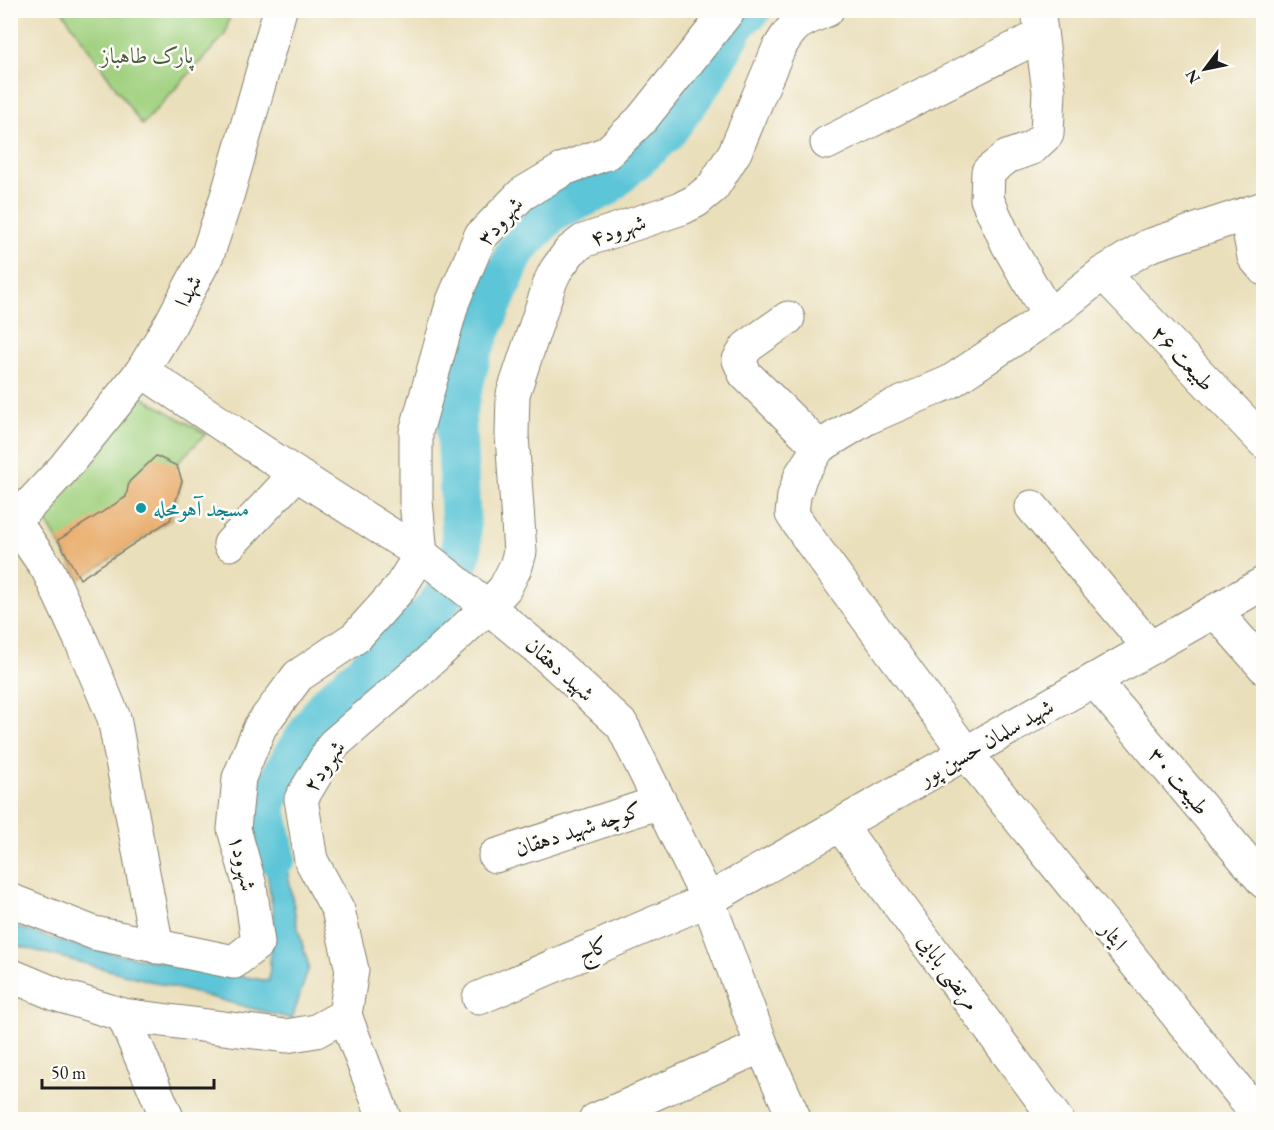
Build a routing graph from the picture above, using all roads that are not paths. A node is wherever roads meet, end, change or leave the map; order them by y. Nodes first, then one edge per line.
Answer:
1 (280, 10) edge
2 (729, 10) edge
3 (826, 10) edge
4 (1039, 23) edge
5 (827, 143) dead end
6 (1255, 211) edge
7 (1263, 269) edge
8 (1103, 273) junction
9 (1049, 316) junction
10 (788, 318) dead end
11 (142, 370) junction
12 (1263, 442) edge
13 (819, 447) junction
14 (296, 474) junction
15 (1032, 507) dead end
16 (13, 524) edge
17 (230, 544) dead end
18 (421, 554) junction
19 (1263, 583) edge
20 (489, 607) junction
21 (1215, 611) junction
22 (1150, 648) junction
23 (1263, 667) edge
24 (1094, 680) junction
25 (966, 753) junction
26 (660, 802) junction
27 (840, 825) junction
28 (495, 856) dead end
29 (1263, 882) edge
30 (10, 900) edge
31 (708, 900) junction
32 (157, 947) junction
33 (10, 975) edge
34 (479, 998) dead end
35 (123, 1015) junction
36 (345, 1015) junction
37 (762, 1046) junction
38 (168, 1119) edge
39 (385, 1119) edge
40 (597, 1119) edge
41 (795, 1119) edge
42 (1057, 1119) edge
43 (1262, 1119) edge

1 - 11 street, شهدا
2 - 18 street, شهرود۳
3 - 20 street, شهرود۴
4 - 5 street
4 - 9 street
6 - 7 street
6 - 8 street
8 - 9 street
8 - 12 street, طبیعت ۲۶
9 - 13 street
10 - 13 street
11 - 14 street, شهید دهقان
11 - 16 street, شهدا
13 - 25 street, ایثار
14 - 17 street
14 - 18 street, شهید دهقان
15 - 22 street
16 - 32 street
18 - 20 street, شهید دهقان
18 - 32 street, شهرود۱
19 - 21 street, شهید سلمان حسین پور
20 - 26 street, شهید دهقان
20 - 36 street, شهرود۲
21 - 22 street, شهید سلمان حسین پور
21 - 23 street
22 - 24 street, شهید سلمان حسین پور
24 - 25 street, شهید سلمان حسین پور
24 - 29 street, طبیعت ۳۰
25 - 27 street, شهید سلمان حسین پور
25 - 43 street, ایثار
26 - 28 street, کوچه شهید دهقان
26 - 31 street, شهید دهقان
27 - 31 street, شهید سلمان حسین پور
27 - 42 street, مرتضی بابایی
30 - 32 street, شهرود۱
31 - 34 street, کاج
31 - 37 street, شهید دهقان
33 - 35 street
35 - 36 street
35 - 38 street
36 - 39 street
37 - 40 street
37 - 41 street, شهید دهقان

